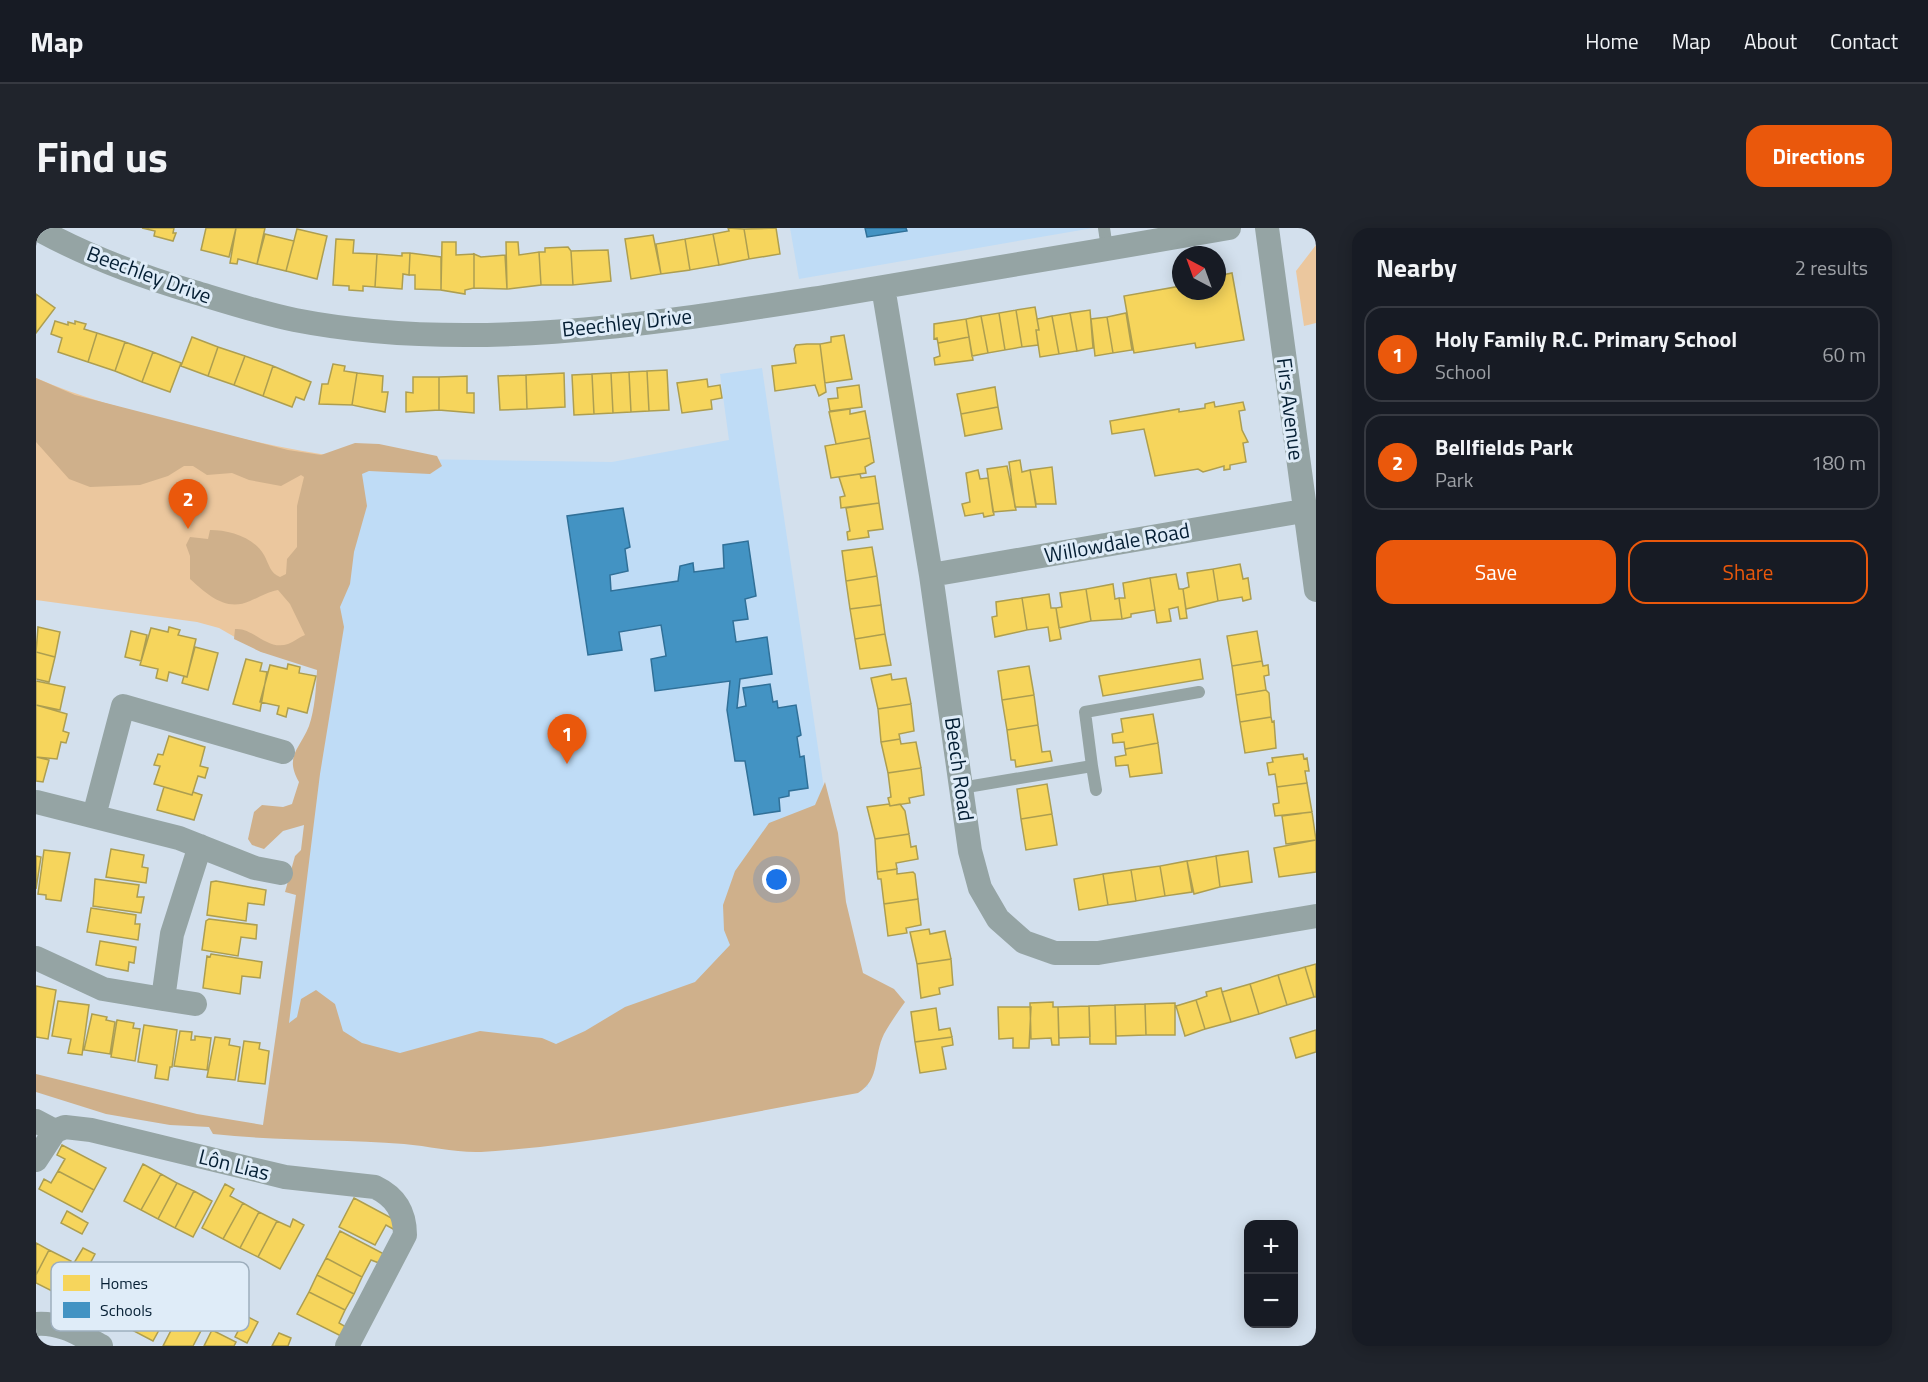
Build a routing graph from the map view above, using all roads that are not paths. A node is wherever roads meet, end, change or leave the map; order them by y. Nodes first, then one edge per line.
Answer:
1 (1229, 228) edge
2 (1267, 228) edge
3 (48, 231) edge
4 (1106, 238) edge
5 (883, 287) junction
6 (1303, 511) junction
7 (1313, 555) edge
8 (931, 575) junction
9 (1316, 590) edge
10 (1199, 692) dead end
11 (283, 752) dead end
12 (1092, 766) junction
13 (962, 788) junction
14 (1096, 790) dead end
15 (36, 802) edge
16 (94, 816) junction
17 (200, 846) junction
18 (280, 873) dead end
19 (1316, 916) edge
20 (36, 958) edge
21 (163, 999) junction
22 (195, 1004) dead end
23 (45, 1126) edge
24 (36, 1161) edge
25 (36, 1324) edge
26 (51, 1325) edge
27 (74, 1331) edge
28 (101, 1346) edge
29 (347, 1346) edge

1 - 4 street, Beechley Drive
2 - 6 street, Firs Avenue
3 - 5 street, Beechley Drive
4 - 5 street, Beechley Drive
5 - 8 street, Beech Road
6 - 7 street, Firs Avenue
6 - 8 street, Willowdale Road
7 - 9 street, Firs Avenue
8 - 13 street, Beech Road
10 - 12 lane
11 - 16 street
12 - 13 lane
12 - 14 lane
13 - 19 street, Beech Road
15 - 16 street
16 - 17 street
17 - 18 street
17 - 21 street
20 - 21 street
21 - 22 street
23 - 24 street
23 - 29 street, Lôn Lias
25 - 26 street
27 - 28 street

